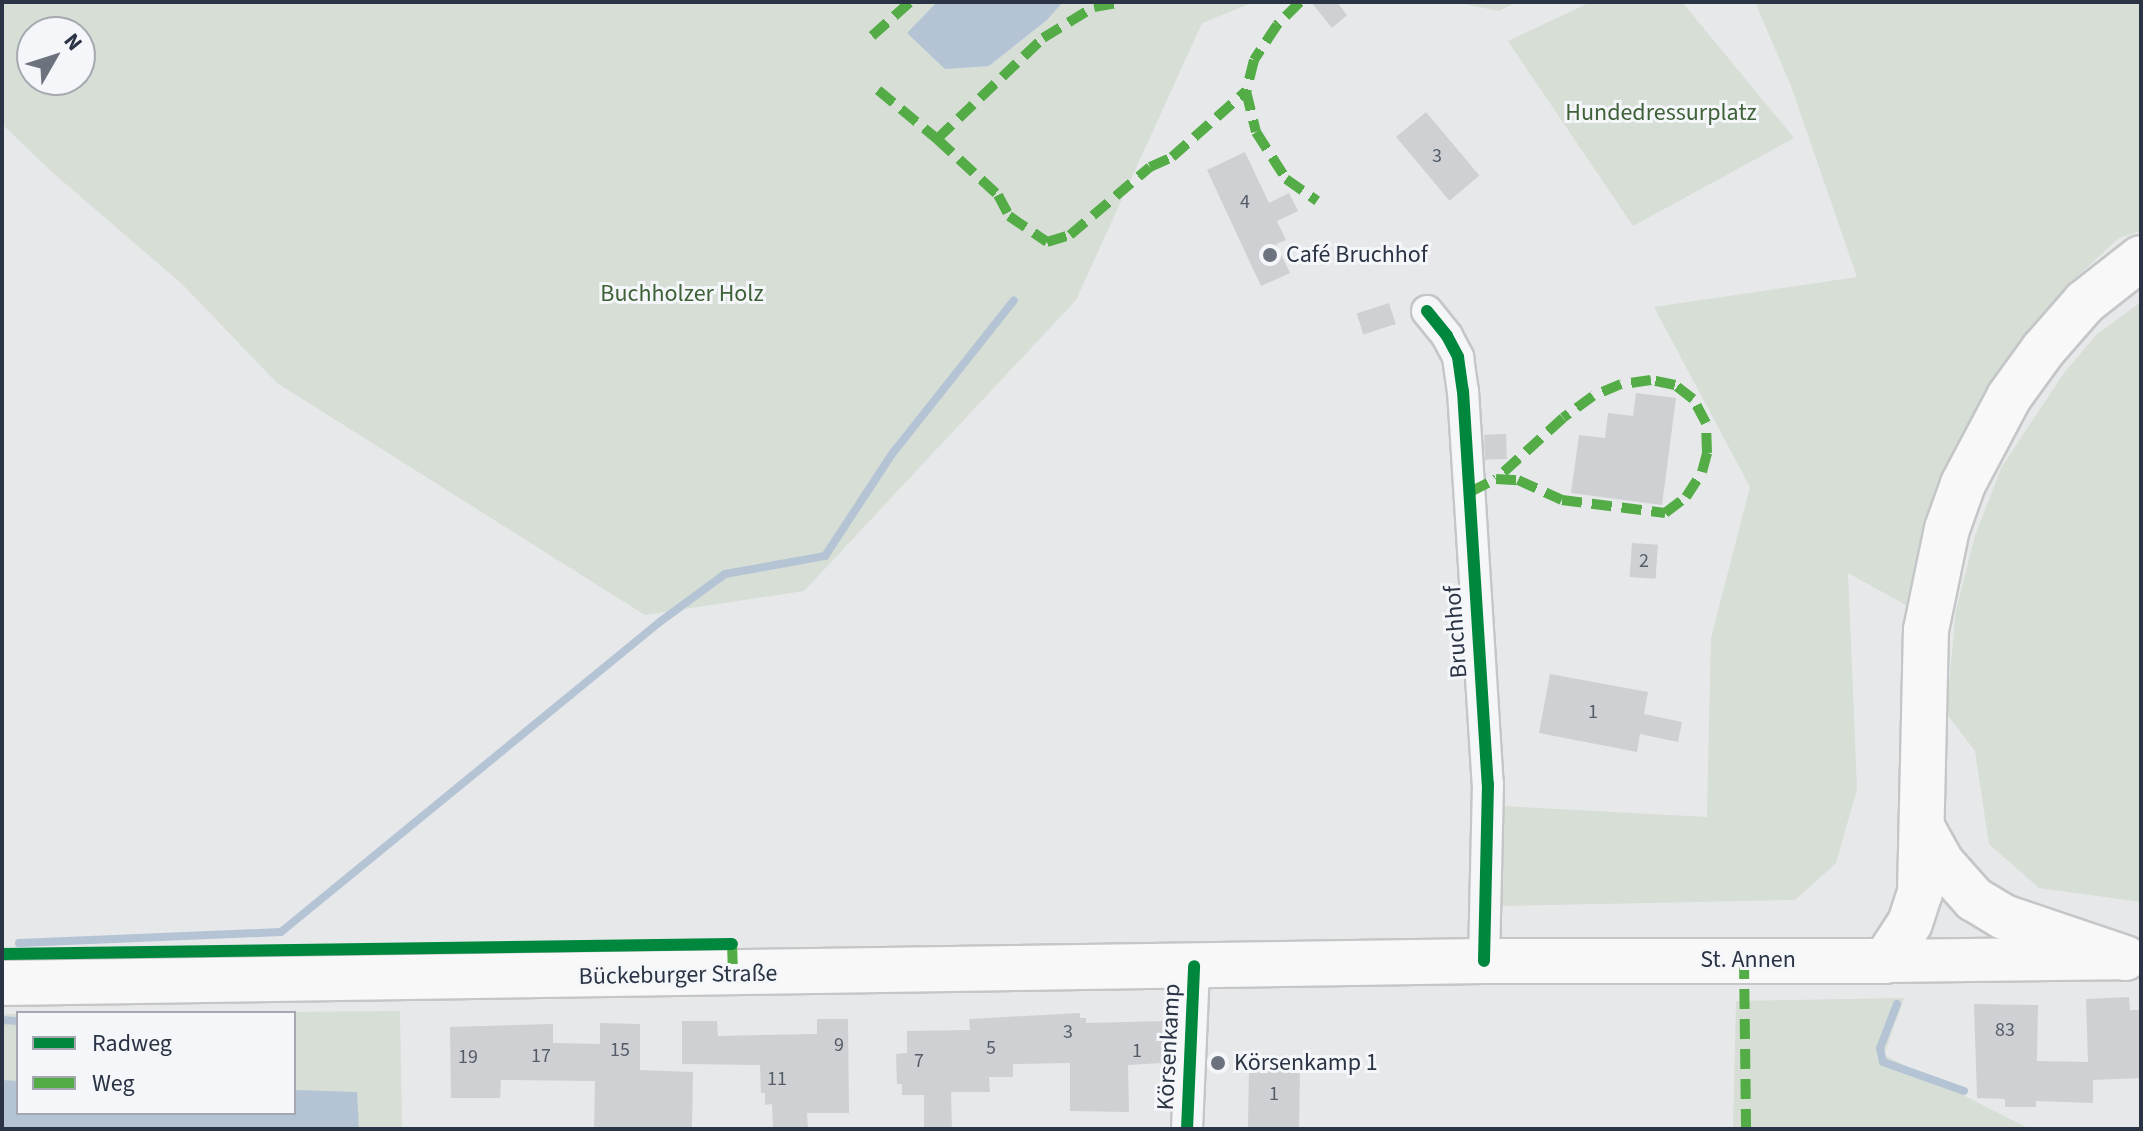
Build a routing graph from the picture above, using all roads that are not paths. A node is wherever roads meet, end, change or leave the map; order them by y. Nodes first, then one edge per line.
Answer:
1 (2141, 258) edge
2 (1427, 311) dead end
3 (1923, 829) junction
4 (2133, 958) edge
5 (1484, 961) junction
6 (1885, 961) junction
7 (1354, 963) joint
8 (1194, 966) junction
9 (2, 983) edge
10 (1187, 1129) edge

1 - 3 main road
2 - 5 street, Bruchhof
3 - 4 main road
3 - 6 main road
4 - 6 main road, St. Annen
5 - 6 main road, St. Annen
5 - 7 main road, St. Annen
7 - 8 main road, Bückeburger Straße
8 - 9 main road, Bückeburger Straße
8 - 10 street, Körsenkamp

